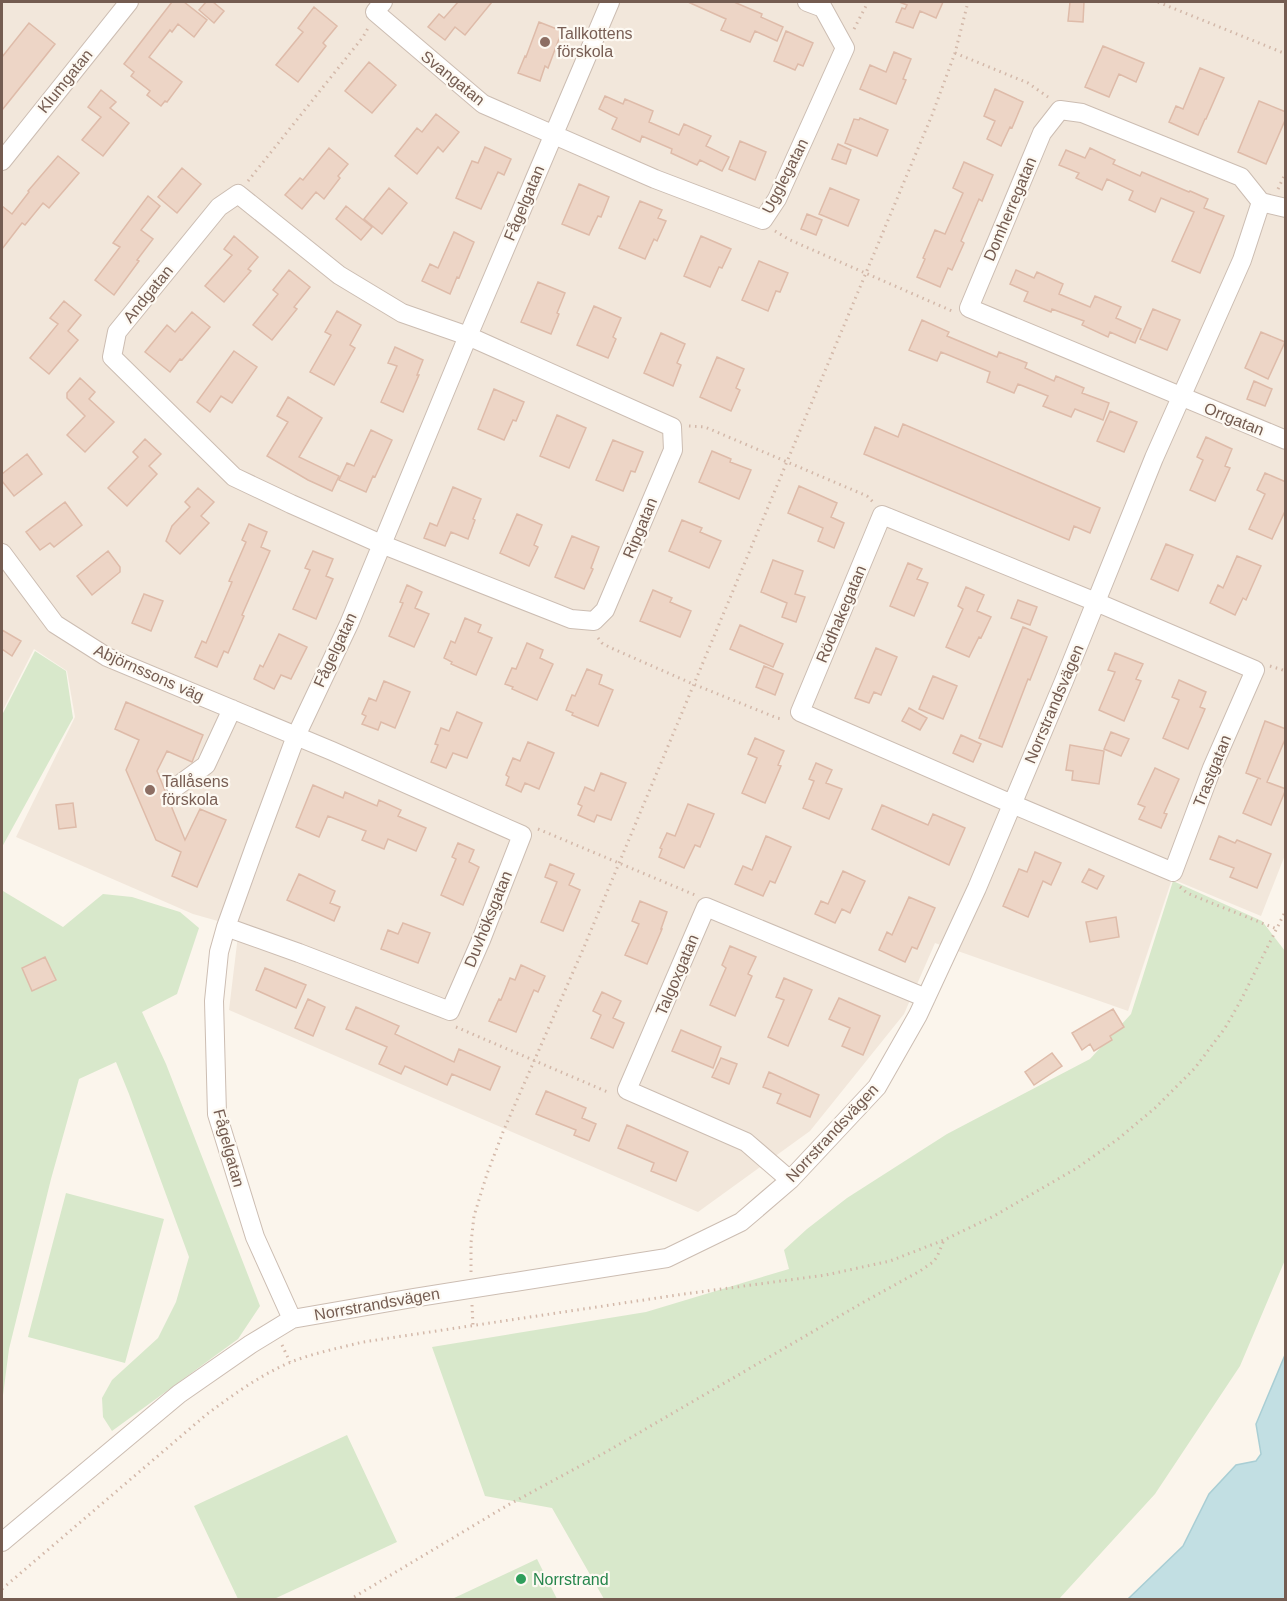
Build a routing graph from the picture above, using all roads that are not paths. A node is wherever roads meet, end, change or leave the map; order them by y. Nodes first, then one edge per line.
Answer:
1 (129, 2) edge
2 (610, 2) edge
3 (807, 2) edge
4 (379, 7) edge
5 (553, 136) junction
6 (2, 161) edge
7 (1261, 202) junction
8 (1286, 208) edge
9 (468, 336) junction
10 (1181, 398) junction
11 (1286, 440) edge
12 (381, 544) junction
13 (2, 553) edge
14 (1096, 602) junction
15 (232, 709) junction
16 (296, 736) junction
17 (176, 787) dead end
18 (1012, 804) junction
19 (226, 927) junction
20 (926, 998) junction
21 (790, 1180) junction
22 (292, 1319) junction
23 (2, 1542) edge

1 - 6 street, Klumgatan
2 - 5 street, Fågelgatan
3 - 5 street, Ugglegatan
4 - 5 street, Svangatan
5 - 9 street, Fågelgatan
7 - 8 street
7 - 10 street, Norrstrandsvägen
7 - 10 street, Domherregatan
9 - 12 street, Fågelgatan
9 - 12 street, Ripgatan
9 - 12 street, Andgatan
10 - 11 street, Orrgatan
10 - 14 street, Norrstrandsvägen
12 - 16 street, Fågelgatan
13 - 15 street, Abjörnssons väg
14 - 18 street, Norrstrandsvägen
14 - 18 street, Trastgatan
14 - 18 street, Rödhakegatan
15 - 16 street, Abjörnssons väg
15 - 17 street
16 - 19 street, Fågelgatan
16 - 19 street, Duvhöksgatan
18 - 20 street, Norrstrandsvägen
19 - 22 street, Fågelgatan
20 - 21 street, Norrstrandsvägen
20 - 21 street, Talgoxgatan
21 - 22 street, Norrstrandsvägen
22 - 23 street, Norrstrandsvägen

